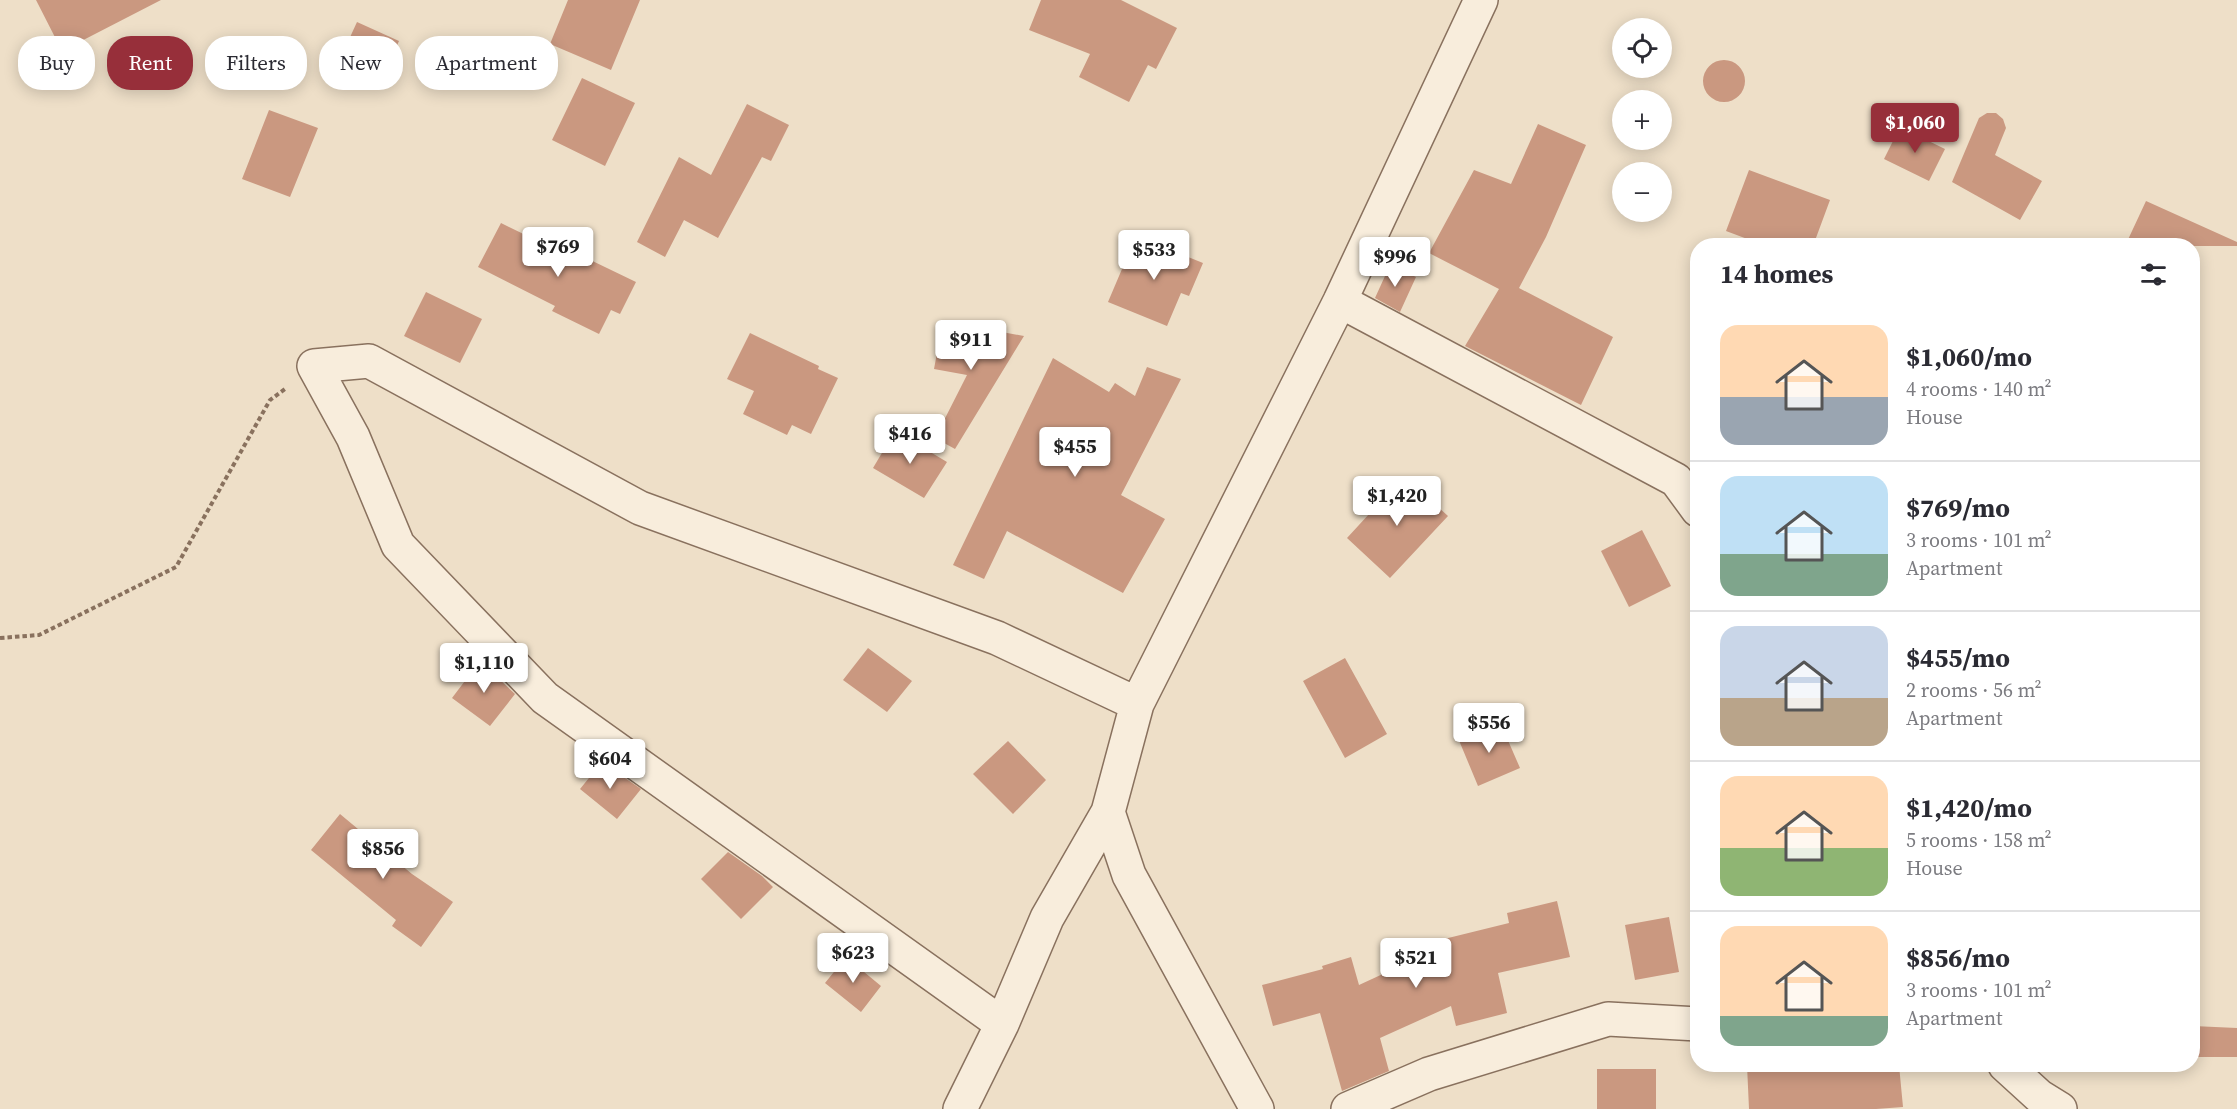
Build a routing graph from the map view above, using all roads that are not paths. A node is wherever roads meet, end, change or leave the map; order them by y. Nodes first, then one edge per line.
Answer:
1 (1481, 0) edge
2 (1340, 301) junction
3 (1690, 499) edge
4 (1137, 704) junction
5 (1108, 812) junction
6 (1002, 1024) junction
7 (1690, 1024) edge
8 (2013, 1072) edge
9 (960, 1109) edge
10 (1257, 1109) edge
11 (1348, 1109) edge
12 (2060, 1109) edge

1 - 2 street
2 - 3 street
2 - 4 street
4 - 5 street
4 - 6 street
5 - 6 street
5 - 10 street
6 - 9 street
7 - 11 street
8 - 12 street

